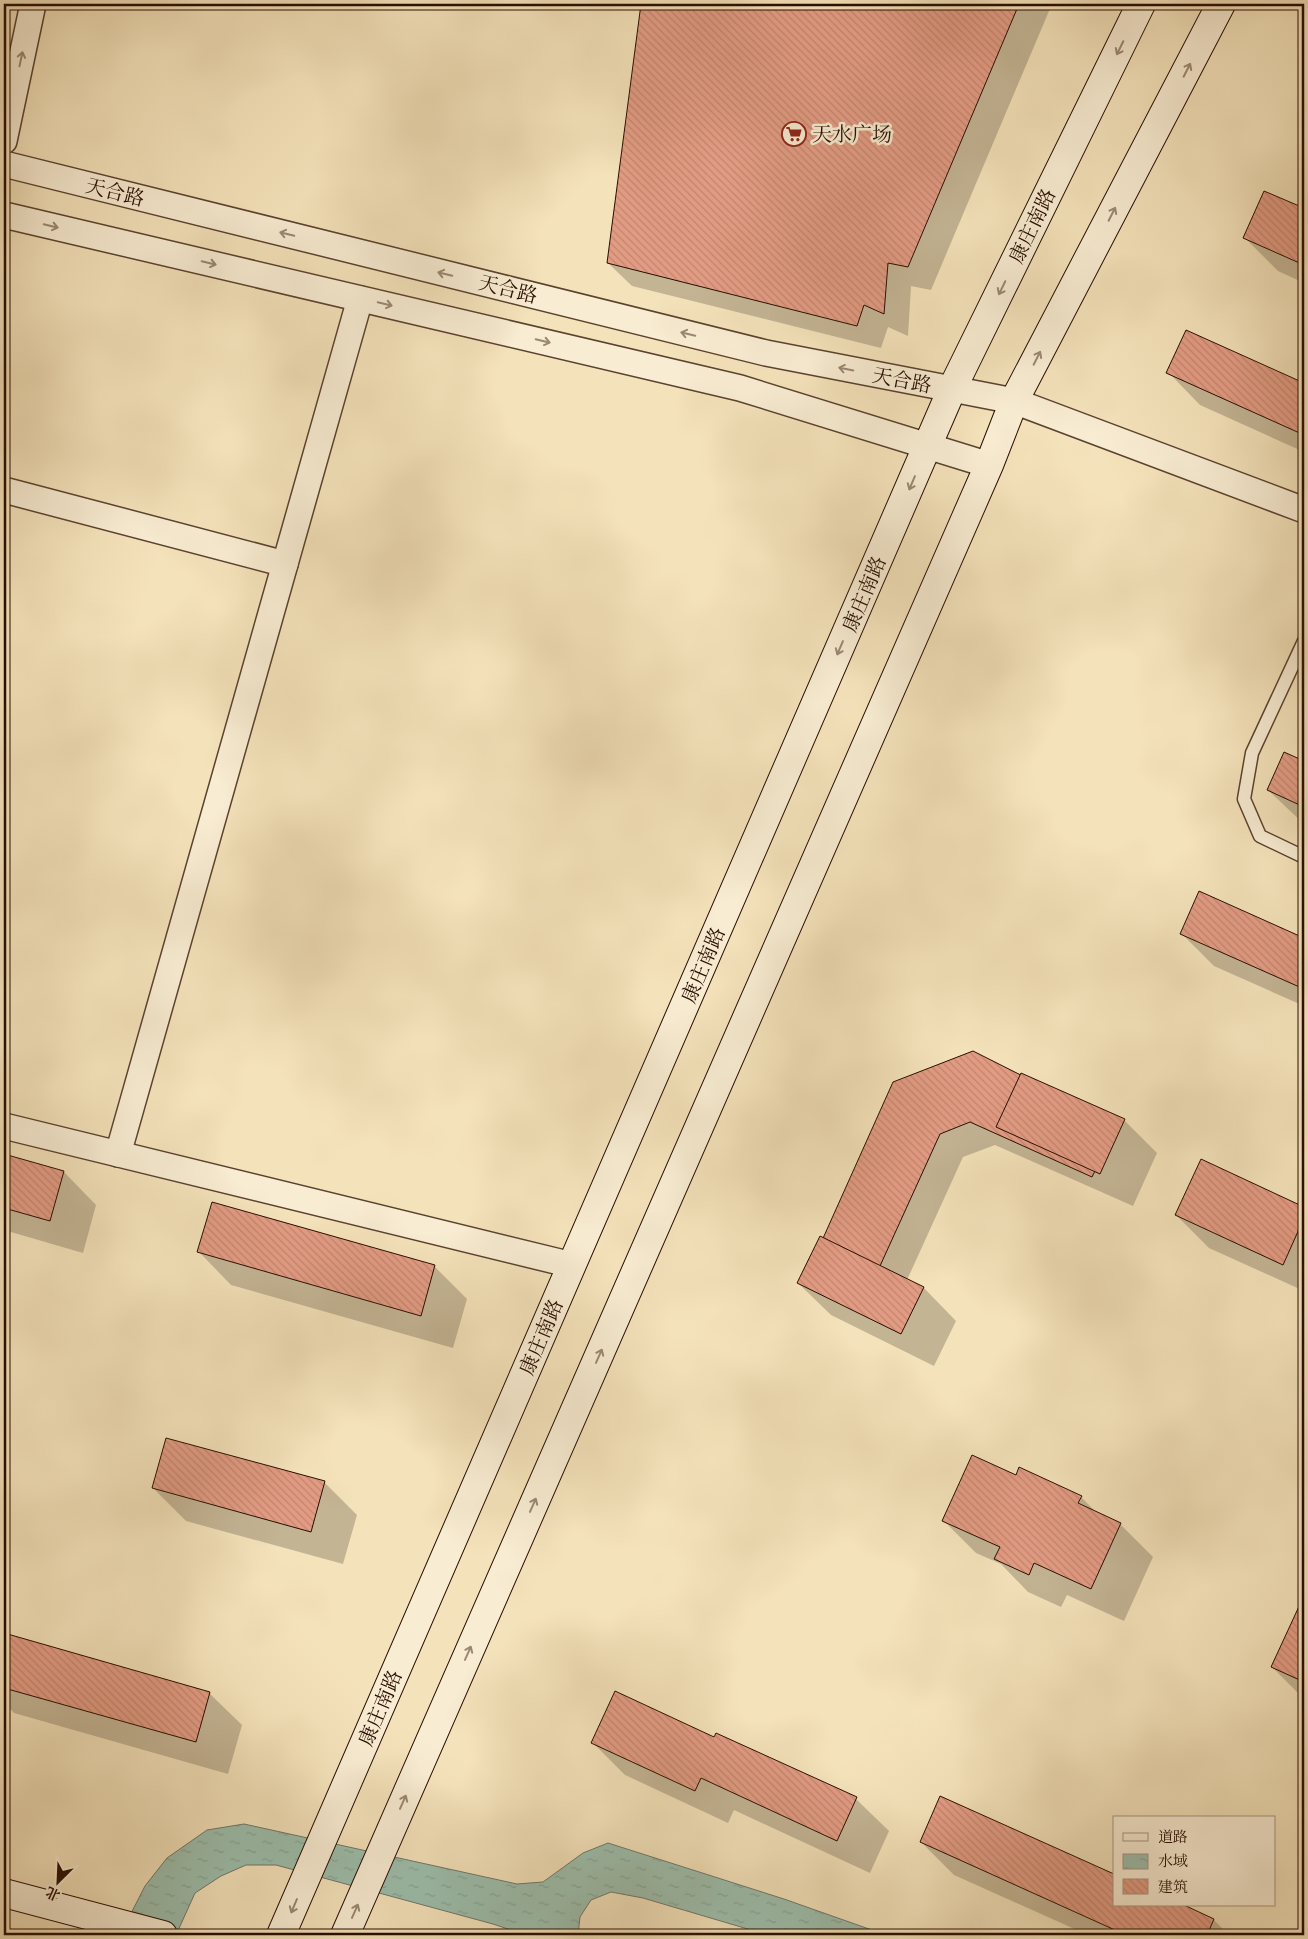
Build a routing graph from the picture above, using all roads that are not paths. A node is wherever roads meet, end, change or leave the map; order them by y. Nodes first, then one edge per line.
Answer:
1 (33, 4) edge
2 (1141, 4) edge
3 (1221, 4) edge
4 (4, 141) edge
5 (4, 164) edge
6 (4, 215) edge
7 (360, 299) junction
8 (952, 389) junction
9 (1014, 401) junction
10 (928, 446) junction
11 (989, 465) junction
12 (4, 490) edge
13 (1304, 510) edge
14 (285, 564) junction
15 (1304, 641) edge
16 (1304, 857) edge
17 (4, 1126) edge
18 (118, 1154) junction
19 (572, 1265) junction
20 (4, 1893) edge
21 (157, 1934) edge
22 (281, 1935) edge
23 (345, 1935) edge

4 -> 1 street
2 -> 8 main road, 康庄南路
9 -> 3 main road
8 -> 5 street, 天合路
6 -> 7 street
7 -> 10 street
7 - 14 street
8 - 9 street, 天合路
8 - 10 main road, 康庄南路
9 - 11 main road
9 - 13 street, 天合路
10 - 11 street
10 -> 19 main road, 康庄南路
23 -> 11 main road
12 - 14 street
14 - 18 street
15 - 16 lane
17 - 18 street
18 - 19 street
19 -> 22 main road, 康庄南路
20 - 21 main road

